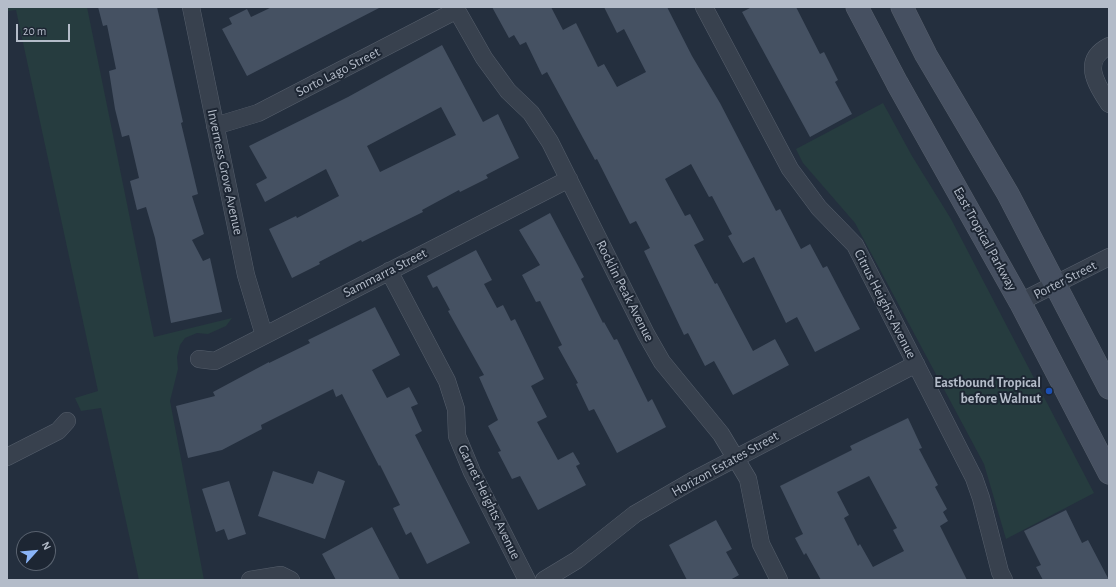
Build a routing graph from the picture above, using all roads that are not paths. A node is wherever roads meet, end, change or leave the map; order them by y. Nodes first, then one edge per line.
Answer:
1 (190, 7) edge
2 (704, 7) edge
3 (857, 7) edge
4 (902, 7) edge
5 (456, 9) edge
6 (1109, 46) edge
7 (1109, 104) edge
8 (215, 126) junction
9 (569, 179) junction
10 (1109, 257) edge
11 (390, 271) junction
12 (1055, 284) junction
13 (1020, 302) junction
14 (264, 335) junction
15 (200, 359) dead end
16 (916, 364) junction
17 (1109, 388) edge
18 (67, 421) dead end
19 (8, 451) edge
20 (735, 458) junction
21 (1109, 473) edge
22 (286, 578) edge
23 (250, 580) edge
24 (526, 580) edge
25 (544, 580) edge
26 (779, 580) edge
27 (1004, 580) edge

1 - 8 street, Inverness Grove Avenue
2 - 16 street, Citrus Heights Avenue
3 - 13 main road, East Tropical Parkway
4 - 12 main road
5 - 8 street, Sorto Lago Street
5 - 9 street, Rocklin Peak Avenue
6 - 7 street
8 - 14 street, Inverness Grove Avenue
9 - 11 street, Sammarra Street
9 - 20 street, Rocklin Peak Avenue
10 - 12 street, Porter Street
11 - 14 street, Sammarra Street
11 - 24 street, Garnet Heights Avenue
12 - 13 street, Porter Street
12 - 17 main road
13 - 21 main road, East Tropical Parkway
14 - 15 street, Sammarra Street
16 - 20 street, Horizon Estates Street
16 - 27 street, Citrus Heights Avenue
18 - 19 street
20 - 25 street, Horizon Estates Street
20 - 26 street, Rocklin Peak Avenue
22 - 23 street

